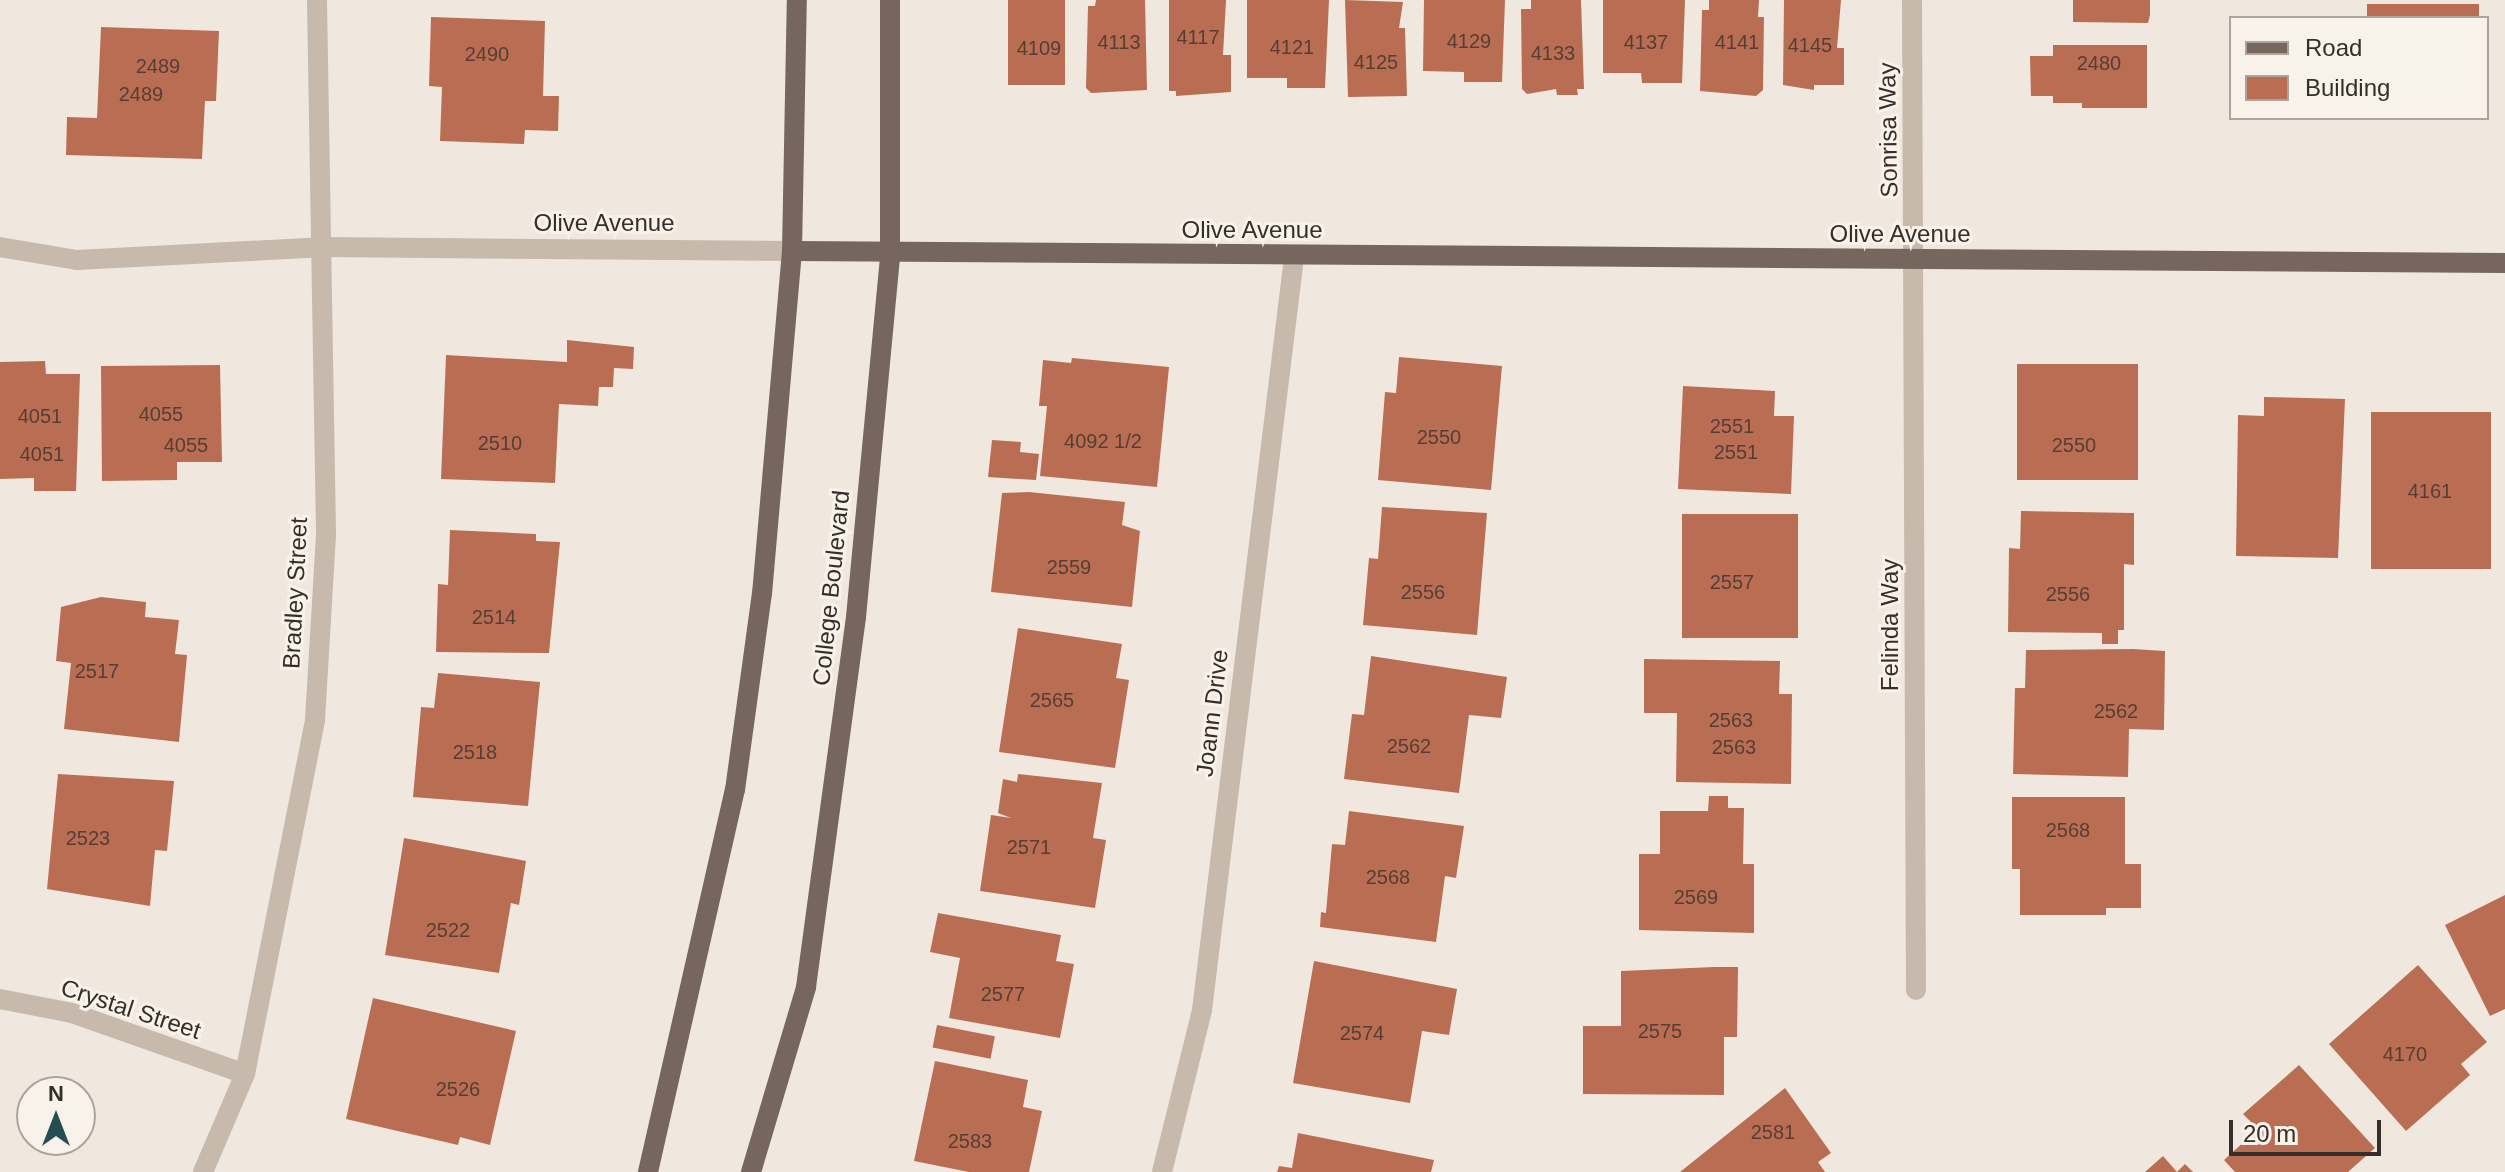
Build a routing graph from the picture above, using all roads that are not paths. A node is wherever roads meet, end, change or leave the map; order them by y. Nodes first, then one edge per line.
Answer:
1 (317, 0) edge
2 (797, 0) edge
3 (890, 0) edge
4 (1912, 0) edge
5 (0, 247) edge
6 (321, 247) junction
7 (792, 251) junction
8 (890, 255) junction
9 (1294, 257) junction
10 (1916, 260) junction
11 (2505, 263) edge
12 (1916, 990) dead end
13 (0, 999) edge
14 (245, 1074) junction
15 (203, 1172) edge
16 (648, 1172) edge
17 (751, 1172) edge
18 (1162, 1172) edge

1 - 6 street, Bradley Street
2 - 7 main road
3 - 8 main road, College Boulevard
4 - 10 street, Sonrisa Way
5 - 6 street, Olive Avenue
6 - 7 street, Olive Avenue
6 - 14 street, Bradley Street
7 - 8 main road, Olive Avenue
7 - 16 main road
8 - 9 main road, Olive Avenue
8 - 17 main road, College Boulevard
9 - 10 main road, Olive Avenue
9 - 18 street, Joann Drive
10 - 11 main road, Olive Avenue
10 - 12 street, Felinda Way
13 - 14 street, Crystal Street
14 - 15 street, Bradley Street

